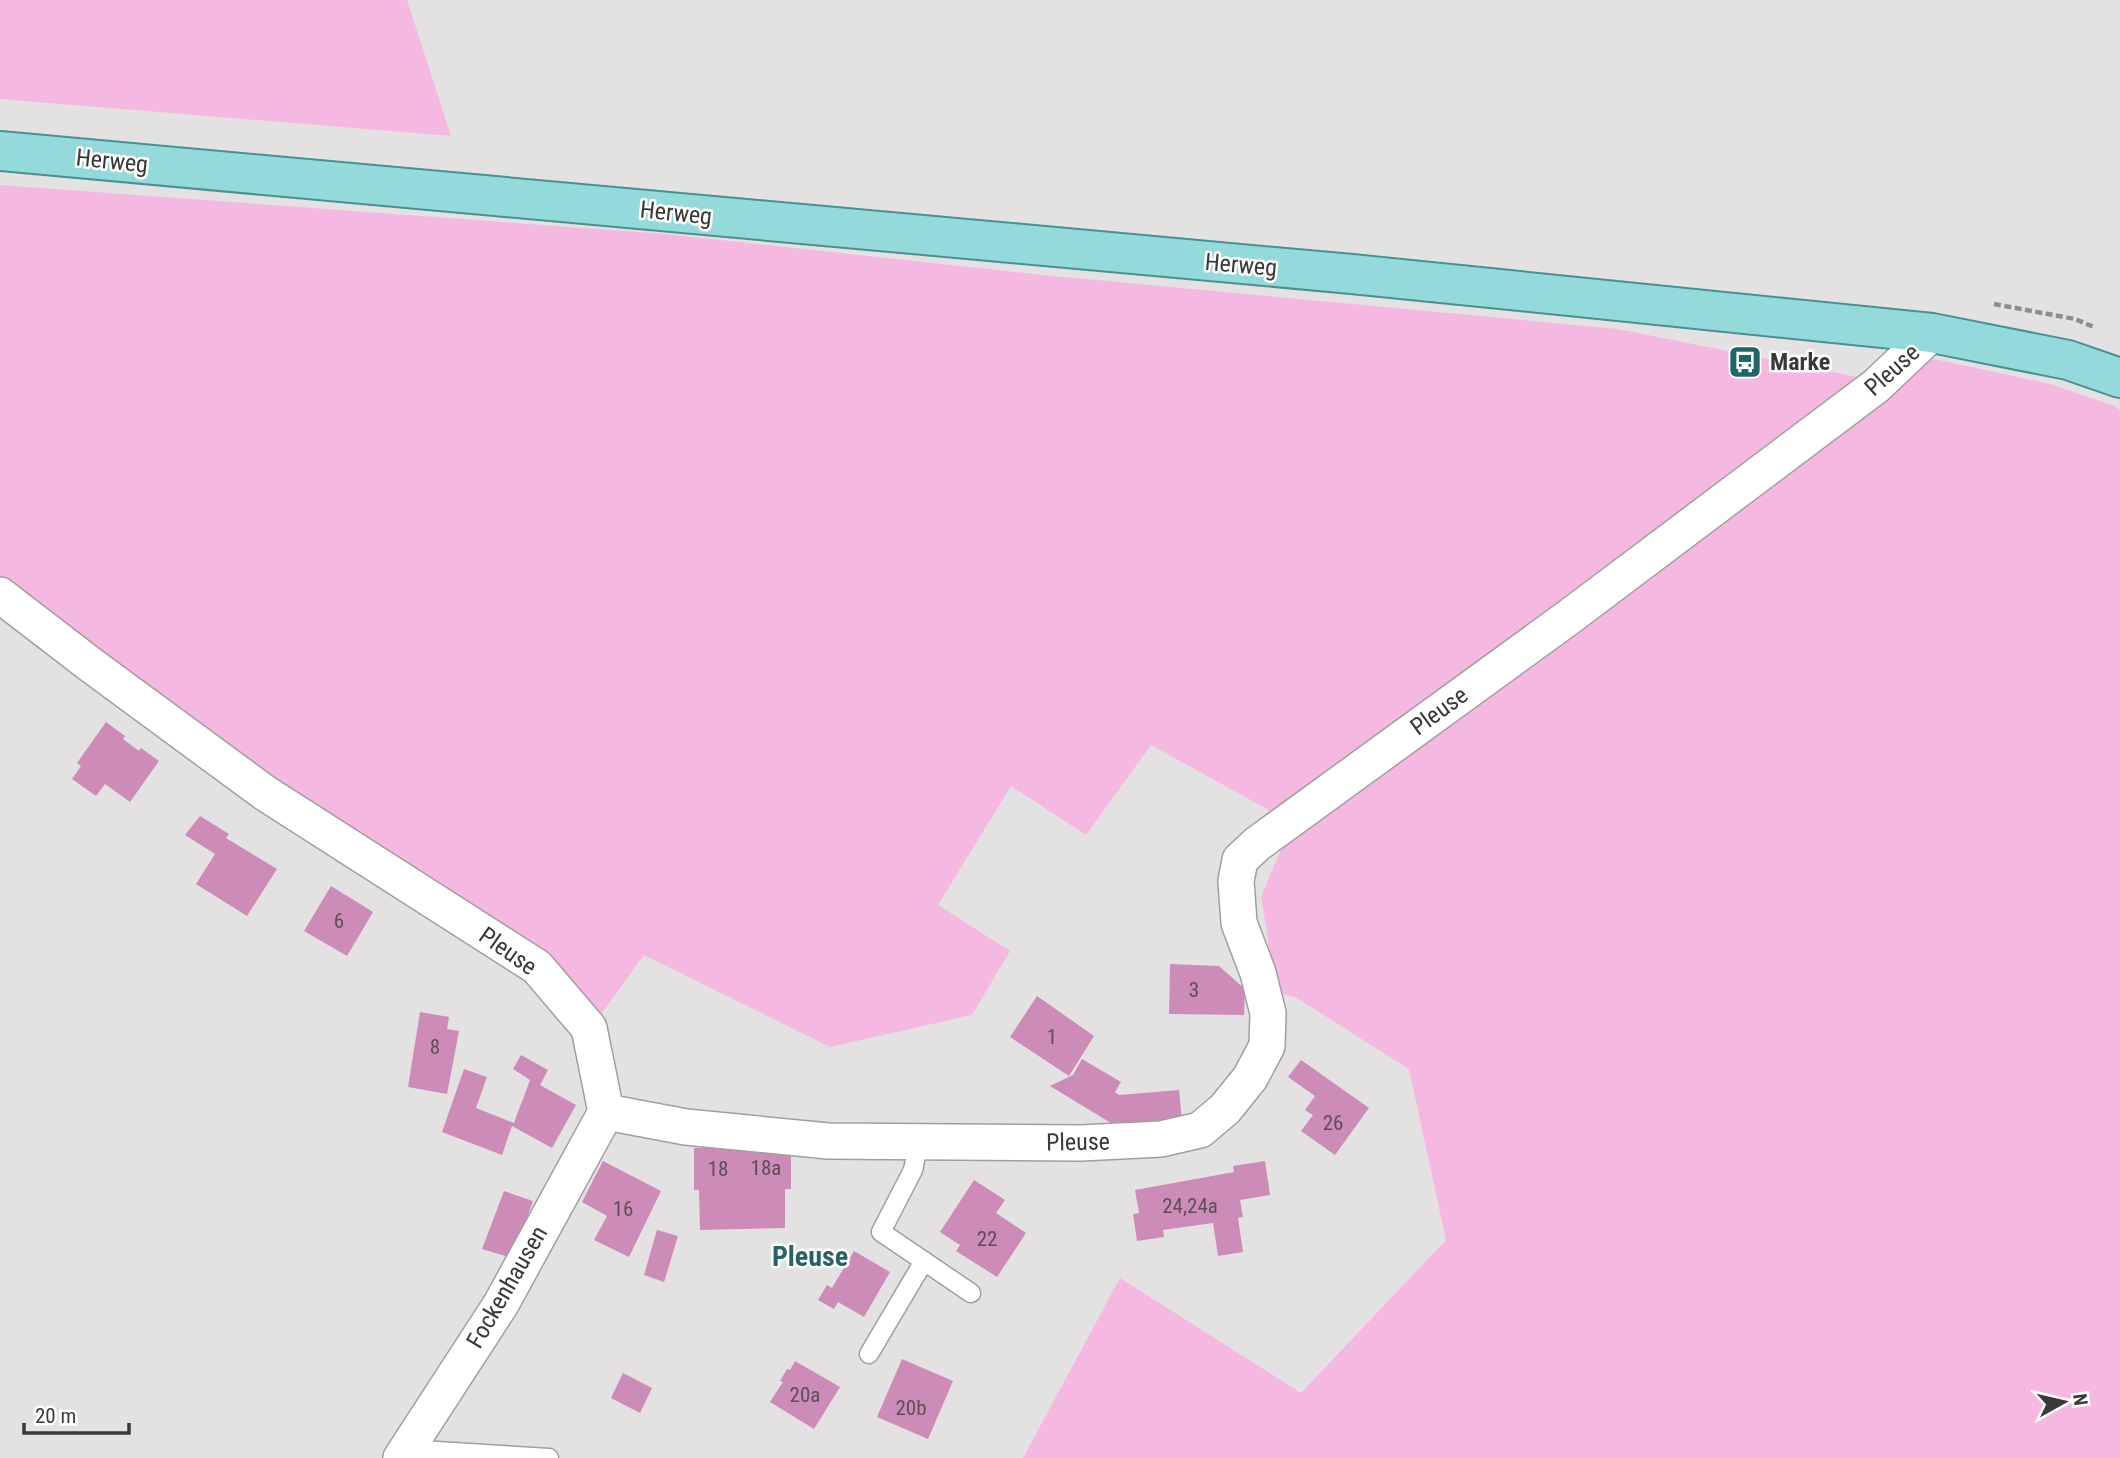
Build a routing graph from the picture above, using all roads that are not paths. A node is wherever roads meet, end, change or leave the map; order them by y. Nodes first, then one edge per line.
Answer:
1 (0, 150) edge
2 (1932, 333) junction
3 (2120, 378) edge
4 (0, 595) edge
5 (607, 1112) junction
6 (919, 1142) junction
7 (924, 1261) junction
8 (971, 1293) dead end
9 (869, 1354) dead end
10 (403, 1453) edge
11 (549, 1458) edge

1 - 2 main road, Herweg
2 - 3 main road, Herweg
2 - 6 street, Pleuse
4 - 5 street, Pleuse
5 - 6 street, Pleuse
5 - 10 street, Fockenhausen
6 - 7 lane
7 - 8 lane
7 - 9 lane
10 - 11 lane

